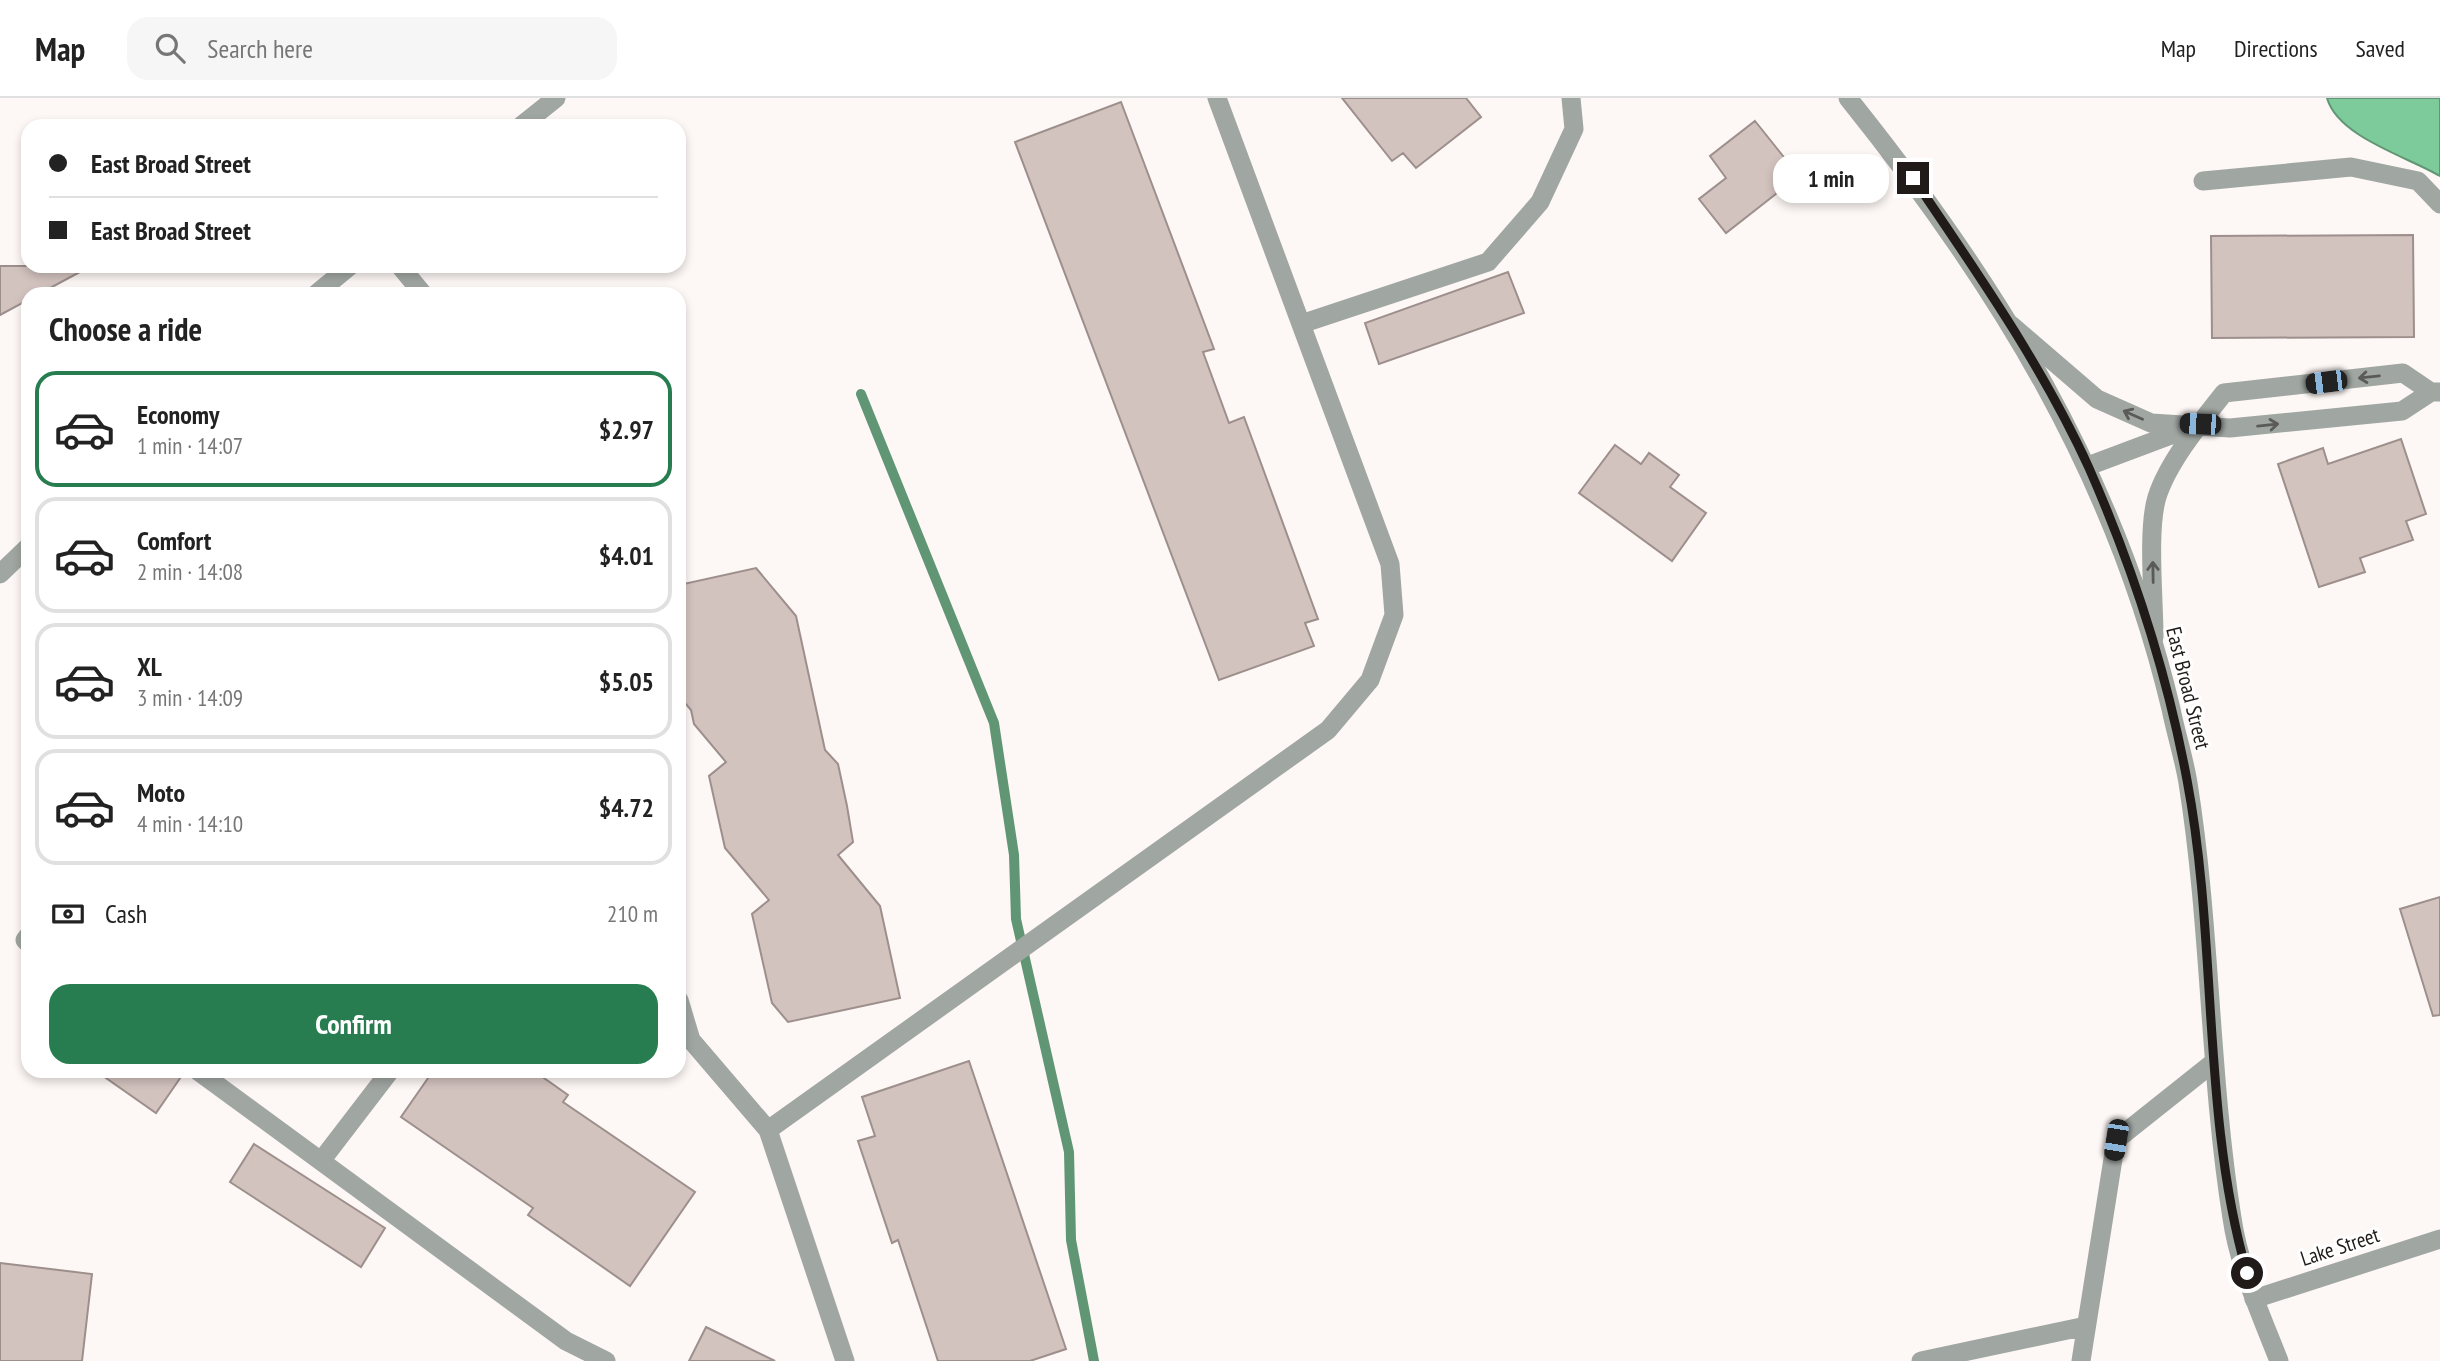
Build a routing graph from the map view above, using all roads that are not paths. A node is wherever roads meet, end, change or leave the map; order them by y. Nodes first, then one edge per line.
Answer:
1 (556, 98) edge
2 (1217, 98) edge
3 (1571, 98) edge
4 (1848, 98) edge
5 (530, 119) edge
6 (2203, 181) dead end
7 (2440, 204) edge
8 (341, 273) edge
9 (406, 273) edge
10 (324, 287) edge
11 (417, 287) edge
12 (1301, 324) junction
13 (2009, 324) junction
14 (2436, 392) edge
15 (2200, 424) junction
16 (2088, 466) junction
17 (21, 554) edge
18 (0, 574) edge
19 (2154, 640) junction
20 (686, 1023) edge
21 (2214, 1062) junction
22 (208, 1078) edge
23 (385, 1078) edge
24 (768, 1130) junction
25 (321, 1161) junction
26 (2440, 1240) edge
27 (2254, 1298) junction
28 (2086, 1326) junction
29 (606, 1361) edge
30 (845, 1361) edge
31 (1921, 1361) edge
32 (2081, 1361) edge
33 (2279, 1361) edge

1 - 5 street
2 - 12 street
3 - 12 street
4 - 13 street, East Broad Street
6 - 7 street
8 - 10 street
9 - 11 street
12 - 24 street
15 -> 13 street
13 - 16 street, East Broad Street
15 -> 14 street
14 -> 15 street
15 - 16 street
19 -> 15 street
16 - 19 street, East Broad Street
17 - 18 street
19 - 21 street, East Broad Street
20 - 24 street
21 - 27 street, East Broad Street
21 - 28 street
22 - 25 street
23 - 25 street
24 - 30 street
25 - 29 street
26 - 27 street, Lake Street
27 - 33 street, East Broad Street
28 - 31 street
28 - 32 street

